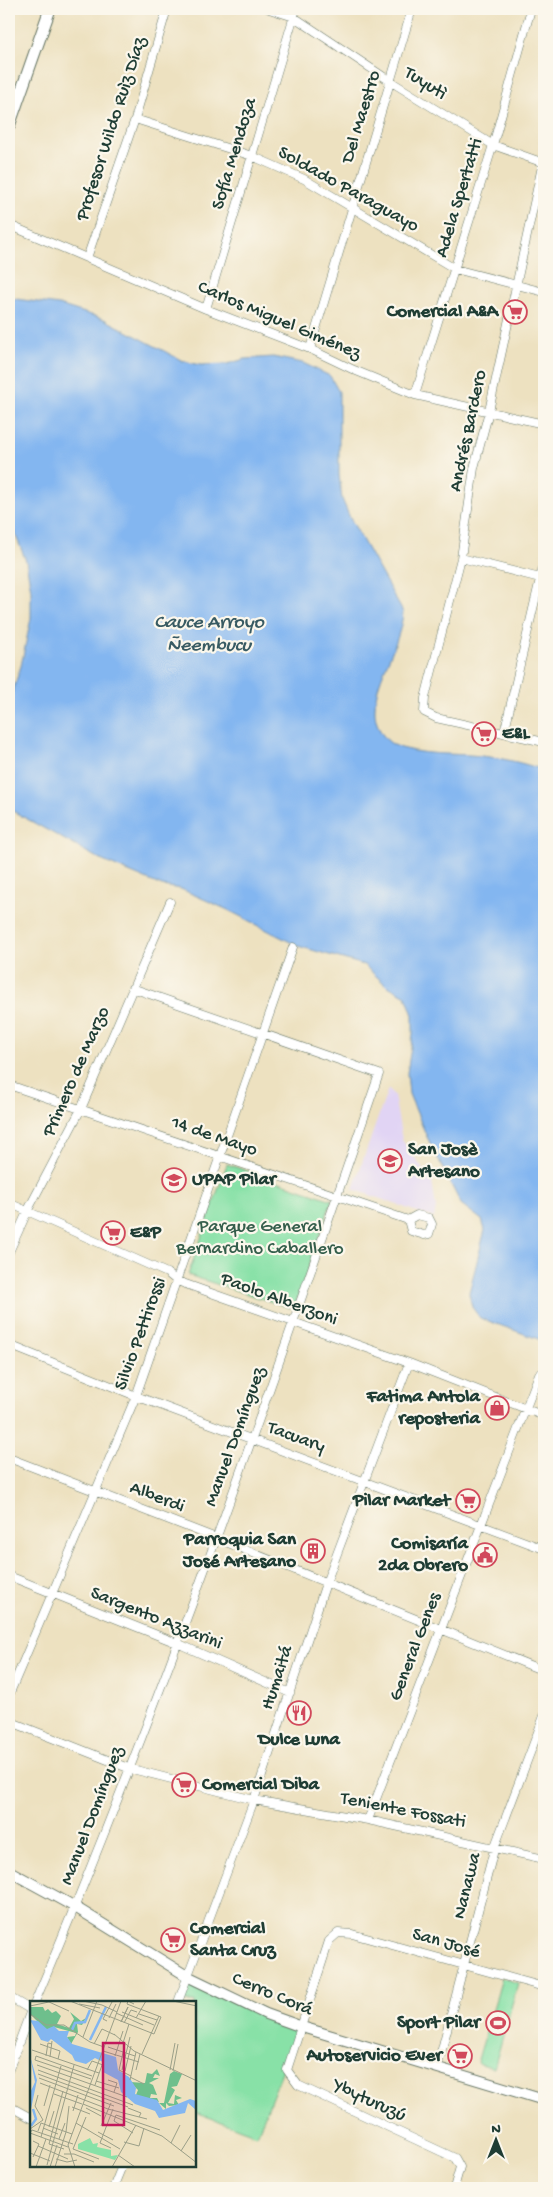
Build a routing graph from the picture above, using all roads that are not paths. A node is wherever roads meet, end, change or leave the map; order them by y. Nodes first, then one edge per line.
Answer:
1 (50, 9) edge
2 (168, 9) edge
3 (269, 9) edge
4 (296, 9) edge
5 (412, 9) edge
6 (531, 9) edge
7 (294, 17) junction
8 (390, 81) junction
9 (12, 109) edge
10 (134, 119) junction
11 (9, 126) edge
12 (493, 144) junction
13 (252, 156) junction
14 (544, 161) edge
15 (352, 207) junction
16 (9, 225) edge
17 (87, 258) junction
18 (455, 269) junction
19 (517, 287) junction
20 (544, 292) edge
21 (206, 309) junction
22 (310, 349) junction
23 (415, 395) junction
24 (489, 411) junction
25 (544, 424) edge
26 (461, 558) junction
27 (544, 562) edge
28 (542, 579) edge
29 (504, 733) junction
30 (544, 742) edge
31 (170, 902) dead end
32 (293, 947) dead end
33 (132, 988) junction
34 (264, 1032) junction
35 (9, 1084) edge
36 (82, 1109) junction
37 (221, 1157) junction
38 (337, 1196) junction
39 (9, 1203) edge
40 (28, 1210) junction
41 (408, 1220) dead end
42 (9, 1252) edge
43 (178, 1281) junction
44 (295, 1322) junction
45 (9, 1345) edge
46 (409, 1364) junction
47 (539, 1374) dead end
48 (136, 1396) junction
49 (525, 1408) junction
50 (544, 1416) edge
51 (253, 1440) junction
52 (9, 1458) edge
53 (364, 1480) junction
54 (95, 1492) junction
55 (480, 1524) junction
56 (216, 1538) junction
57 (544, 1549) edge
58 (9, 1576) edge
59 (326, 1583) junction
60 (52, 1594) junction
61 (439, 1630) junction
62 (177, 1643) junction
63 (544, 1671) edge
64 (290, 1693) junction
65 (9, 1695) edge
66 (544, 1716) edge
67 (9, 1721) edge
68 (128, 1768) junction
69 (254, 1800) junction
70 (368, 1820) junction
71 (495, 1846) junction
72 (544, 1859) edge
73 (9, 1871) edge
74 (75, 1907) junction
75 (465, 1966) junction
76 (187, 1976) junction
77 (544, 1987) edge
78 (9, 1997) edge
79 (35, 2001) edge
80 (178, 2001) edge
81 (30, 2009) edge
82 (30, 2013) edge
83 (302, 2028) junction
84 (437, 2068) junction
85 (9, 2069) edge
86 (544, 2098) edge
87 (9, 2106) edge
88 (30, 2117) edge
89 (120, 2167) edge
90 (114, 2188) edge
91 (454, 2188) edge

1 - 9 main road
2 - 10 street, Profesor Wildo Ruìz Díaz
3 - 7 street, Tuyutì
4 - 7 street, Sofía Mendoza
5 - 8 street, Del Maestro
6 - 12 street, Adela Spertatti
7 - 8 street, Tuyutì
7 - 13 street, Sofía Mendoza
8 - 12 street, Tuyutì
8 - 15 street, Del Maestro
9 - 11 main road
10 - 13 street, Soldado Paraguayo
10 - 17 street, Profesor Wildo Ruìz Díaz
12 - 14 street, Tuyutì
12 - 18 street, Adela Spertatti
13 - 15 street, Soldado Paraguayo
13 - 21 street, Sofía Mendoza
14 - 19 street, Andrés Bardero
15 - 18 street, Soldado Paraguayo
15 - 22 street, Del Maestro
16 - 17 street, Carlos Miguel Giménez
17 - 21 street, Carlos Miguel Giménez
18 - 19 street, Soldado Paraguayo
18 - 23 street, Adela Spertatti
19 - 20 street, Soldado Paraguayo
19 - 24 street, Andrés Bardero
21 - 22 street, Carlos Miguel Giménez
22 - 23 street, Carlos Miguel Giménez
23 - 24 street, Carlos Miguel Giménez
24 - 25 street, Carlos Miguel Giménez
24 - 26 street, Andrés Bardero
26 - 28 street
26 - 29 street, Andrés Bardero
27 - 28 street
28 - 29 street
29 - 30 street
31 - 33 street, Primero de Marzo
32 - 34 street, Silvio Pettirossi
33 - 34 street
33 - 36 street, Primero de Marzo
34 - 37 street, Silvio Pettirossi
34 - 38 street, Manuel Domínguez
35 - 36 street, 14 de Mayo
36 - 37 street, 14 de Mayo
36 - 40 street, Primero de Marzo
37 - 38 street, 14 de Mayo
37 - 43 street, Silvio Pettirossi
38 - 41 street, 14 de Mayo
38 - 44 street, Manuel Domínguez
39 - 40 street, Paolo Alberzoni
40 - 42 street, Primero de Marzo
40 - 43 street, Paolo Alberzoni
43 - 44 street, Paolo Alberzoni
43 - 48 street, Silvio Pettirossi
44 - 46 street, Paolo Alberzoni
44 - 51 street, Manuel Domínguez
45 - 48 street, Tacuary
46 - 49 street, Paolo Alberzoni
46 - 53 street, Humaitá
47 - 49 street, General Genes
48 - 51 street, Tacuary
48 - 54 street, Silvio Pettirossi
49 - 50 street, Paolo Alberzoni
49 - 55 street, General Genes
51 - 53 street, Tacuary
51 - 56 street, Manuel Domínguez
52 - 54 street, Alberdi
53 - 55 street, Tacuary
53 - 59 street, Humaitá
54 - 56 street, Alberdi
54 - 60 street, Silvio Pettirossi
55 - 57 street, Tacuary
55 - 61 street, General Genes
56 - 59 street, Alberdi
56 - 62 street, Manuel Domínguez
58 - 60 street, Sargento Azzarini
59 - 61 street, Alberdi
59 - 64 street, Humaitá
60 - 62 street, Sargento Azzarini
60 - 65 street, Silvio Pettirossi
61 - 63 street, Alberdi
61 - 70 street, General Genes
62 - 64 street, Sargento Azzarini
62 - 68 street, Manuel Domínguez
64 - 69 street, Humaitá
66 - 71 street, Nanawa
67 - 68 street, Teniente Fossati
68 - 69 street, Teniente Fossati
68 - 74 street, Manuel Domínguez
69 - 70 street, Teniente Fossati
69 - 76 street, Humaitá
70 - 71 street, Teniente Fossati
71 - 72 street, Teniente Fossati
71 - 75 street, Nanawa
73 - 74 street, Cerro Corá
74 - 76 street, Cerro Corá
74 - 79 street, Manuel Domínguez
75 - 77 street, San José
75 - 83 street, San José
75 - 84 street, Nanawa
76 - 80 street, Humaitá
76 - 83 street, Cerro Corá
78 - 81 street
82 - 85 street
83 - 84 street, Cerro Corá
83 - 91 street, Ybyturuzú
84 - 86 street, Cerro Corá
87 - 88 street
89 - 90 street

